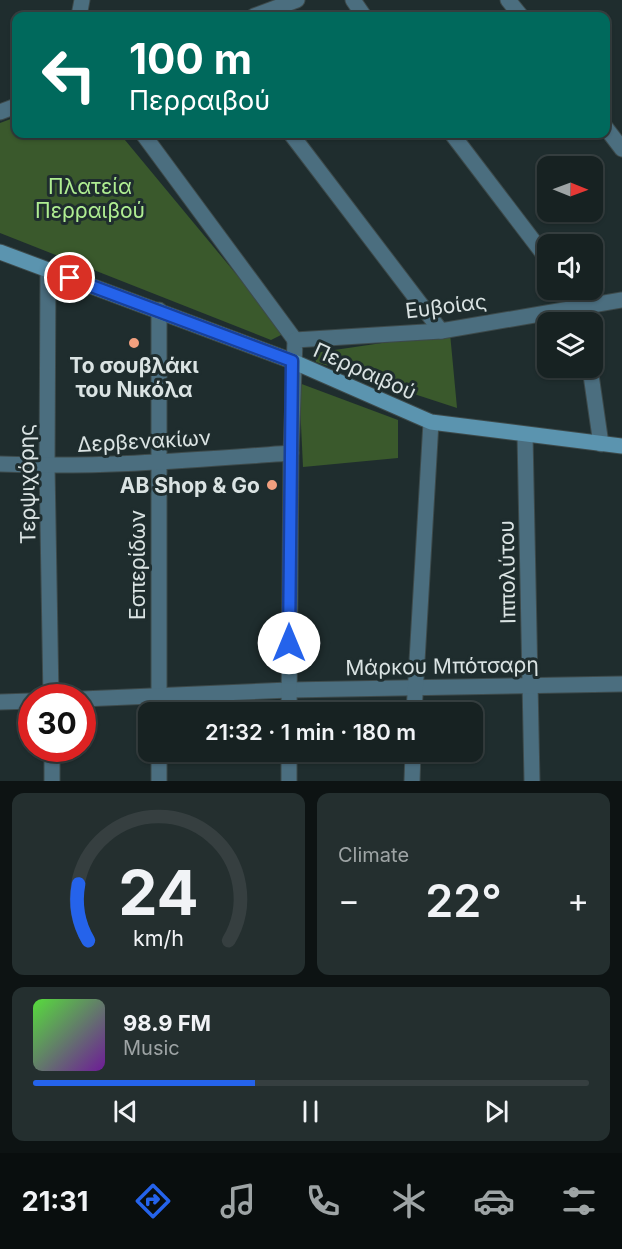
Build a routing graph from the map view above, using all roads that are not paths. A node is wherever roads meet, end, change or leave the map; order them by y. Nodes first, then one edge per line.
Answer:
1 (297, 0) edge
2 (508, 0) edge
3 (266, 12) edge
4 (518, 12) edge
5 (610, 133) edge
6 (146, 138) edge
7 (294, 138) edge
8 (455, 138) edge
9 (622, 149) edge
10 (537, 246) edge
11 (0, 252) edge
12 (48, 270) junction
13 (577, 300) edge
14 (622, 300) edge
15 (582, 307) junction
16 (159, 310) junction
17 (583, 312) edge
18 (441, 331) junction
19 (295, 340) junction
20 (292, 361) junction
21 (591, 378) edge
22 (431, 422) junction
23 (525, 435) junction
24 (601, 444) junction
25 (622, 446) edge
26 (291, 453) junction
27 (158, 463) junction
28 (0, 464) edge
29 (46, 466) junction
30 (51, 684) edge
31 (622, 684) edge
32 (531, 686) junction
33 (414, 687) junction
34 (289, 690) junction
35 (159, 697) junction
36 (96, 699) edge
37 (18, 701) edge
38 (0, 702) edge
39 (159, 702) edge
40 (289, 702) edge
41 (414, 702) edge
42 (52, 762) edge
43 (159, 762) edge
44 (289, 762) edge
45 (413, 762) edge
46 (52, 781) edge
47 (159, 781) edge
48 (289, 781) edge
49 (412, 781) edge
50 (532, 781) edge

1 - 3 street
2 - 4 street
5 - 9 street
6 - 19 street
7 - 18 street
8 - 10 street
11 - 12 street, Περραιβού
12 - 16 street, Περραιβού
12 - 29 street, Τερψιχόρης
13 - 15 street
14 - 15 street, Ευβοίας
15 - 17 street
15 - 18 street, Ευβοίας
16 - 20 street, Περραιβού
16 - 27 street, Εσπερίδων
18 - 19 street, Ευβοίας
19 - 20 street
20 - 22 street, Περραιβού
20 - 26 street
21 - 24 street
22 - 23 street, Περραιβού
22 - 33 street
23 - 24 street, Περραιβού
23 - 32 street, Ιππολύτου
24 - 25 street, Περραιβού
26 - 27 street, Δερβενακίων
26 - 34 street
27 - 29 street, Δερβενακίων
27 - 35 street, Εσπερίδων
28 - 29 street, Δερβενακίων
29 - 30 street, Τερψιχόρης
31 - 32 street, Μάρκου Μπότσαρη
32 - 33 street, Μάρκου Μπότσαρη
32 - 50 street, Ιππολύτου
33 - 34 street, Μάρκου Μπότσαρη
33 - 41 street
34 - 35 street, Μάρκου Μπότσαρη
34 - 40 street
35 - 36 street, Μάρκου Μπότσαρη
35 - 39 street, Εσπερίδων
37 - 38 street
42 - 46 street
43 - 47 street
44 - 48 street
45 - 49 street

